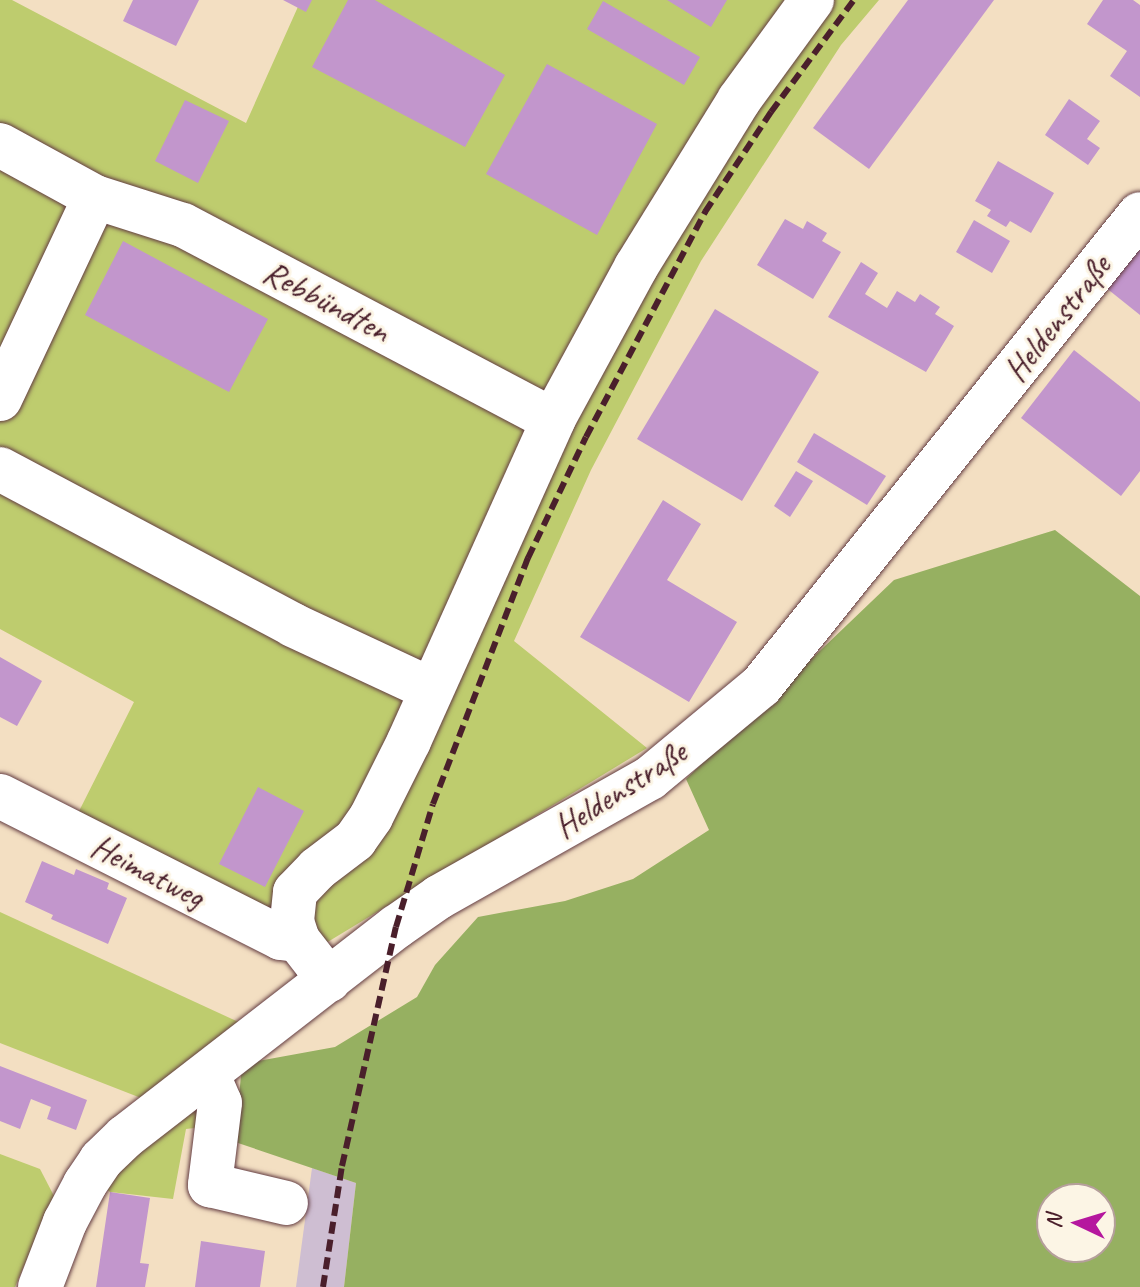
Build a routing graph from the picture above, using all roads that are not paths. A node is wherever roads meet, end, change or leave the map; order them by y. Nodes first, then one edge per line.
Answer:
1 (812, 0) edge
2 (0, 145) edge
3 (95, 197) junction
4 (1140, 214) edge
5 (0, 399) edge
6 (553, 420) junction
7 (0, 469) edge
8 (430, 689) junction
9 (0, 796) edge
10 (298, 940) junction
11 (329, 980) junction
12 (208, 1075) junction
13 (286, 1203) dead end
14 (40, 1287) edge

1 - 6 street
2 - 3 street, Rebbündten
3 - 5 street
3 - 6 street, Rebbündten
4 - 11 street, Heldenstraße
6 - 8 street
7 - 8 street
8 - 10 street
9 - 10 street, Heimatweg
10 - 11 street
11 - 12 street, Heldenstraße
12 - 13 street
12 - 14 street, Heldenstraße

